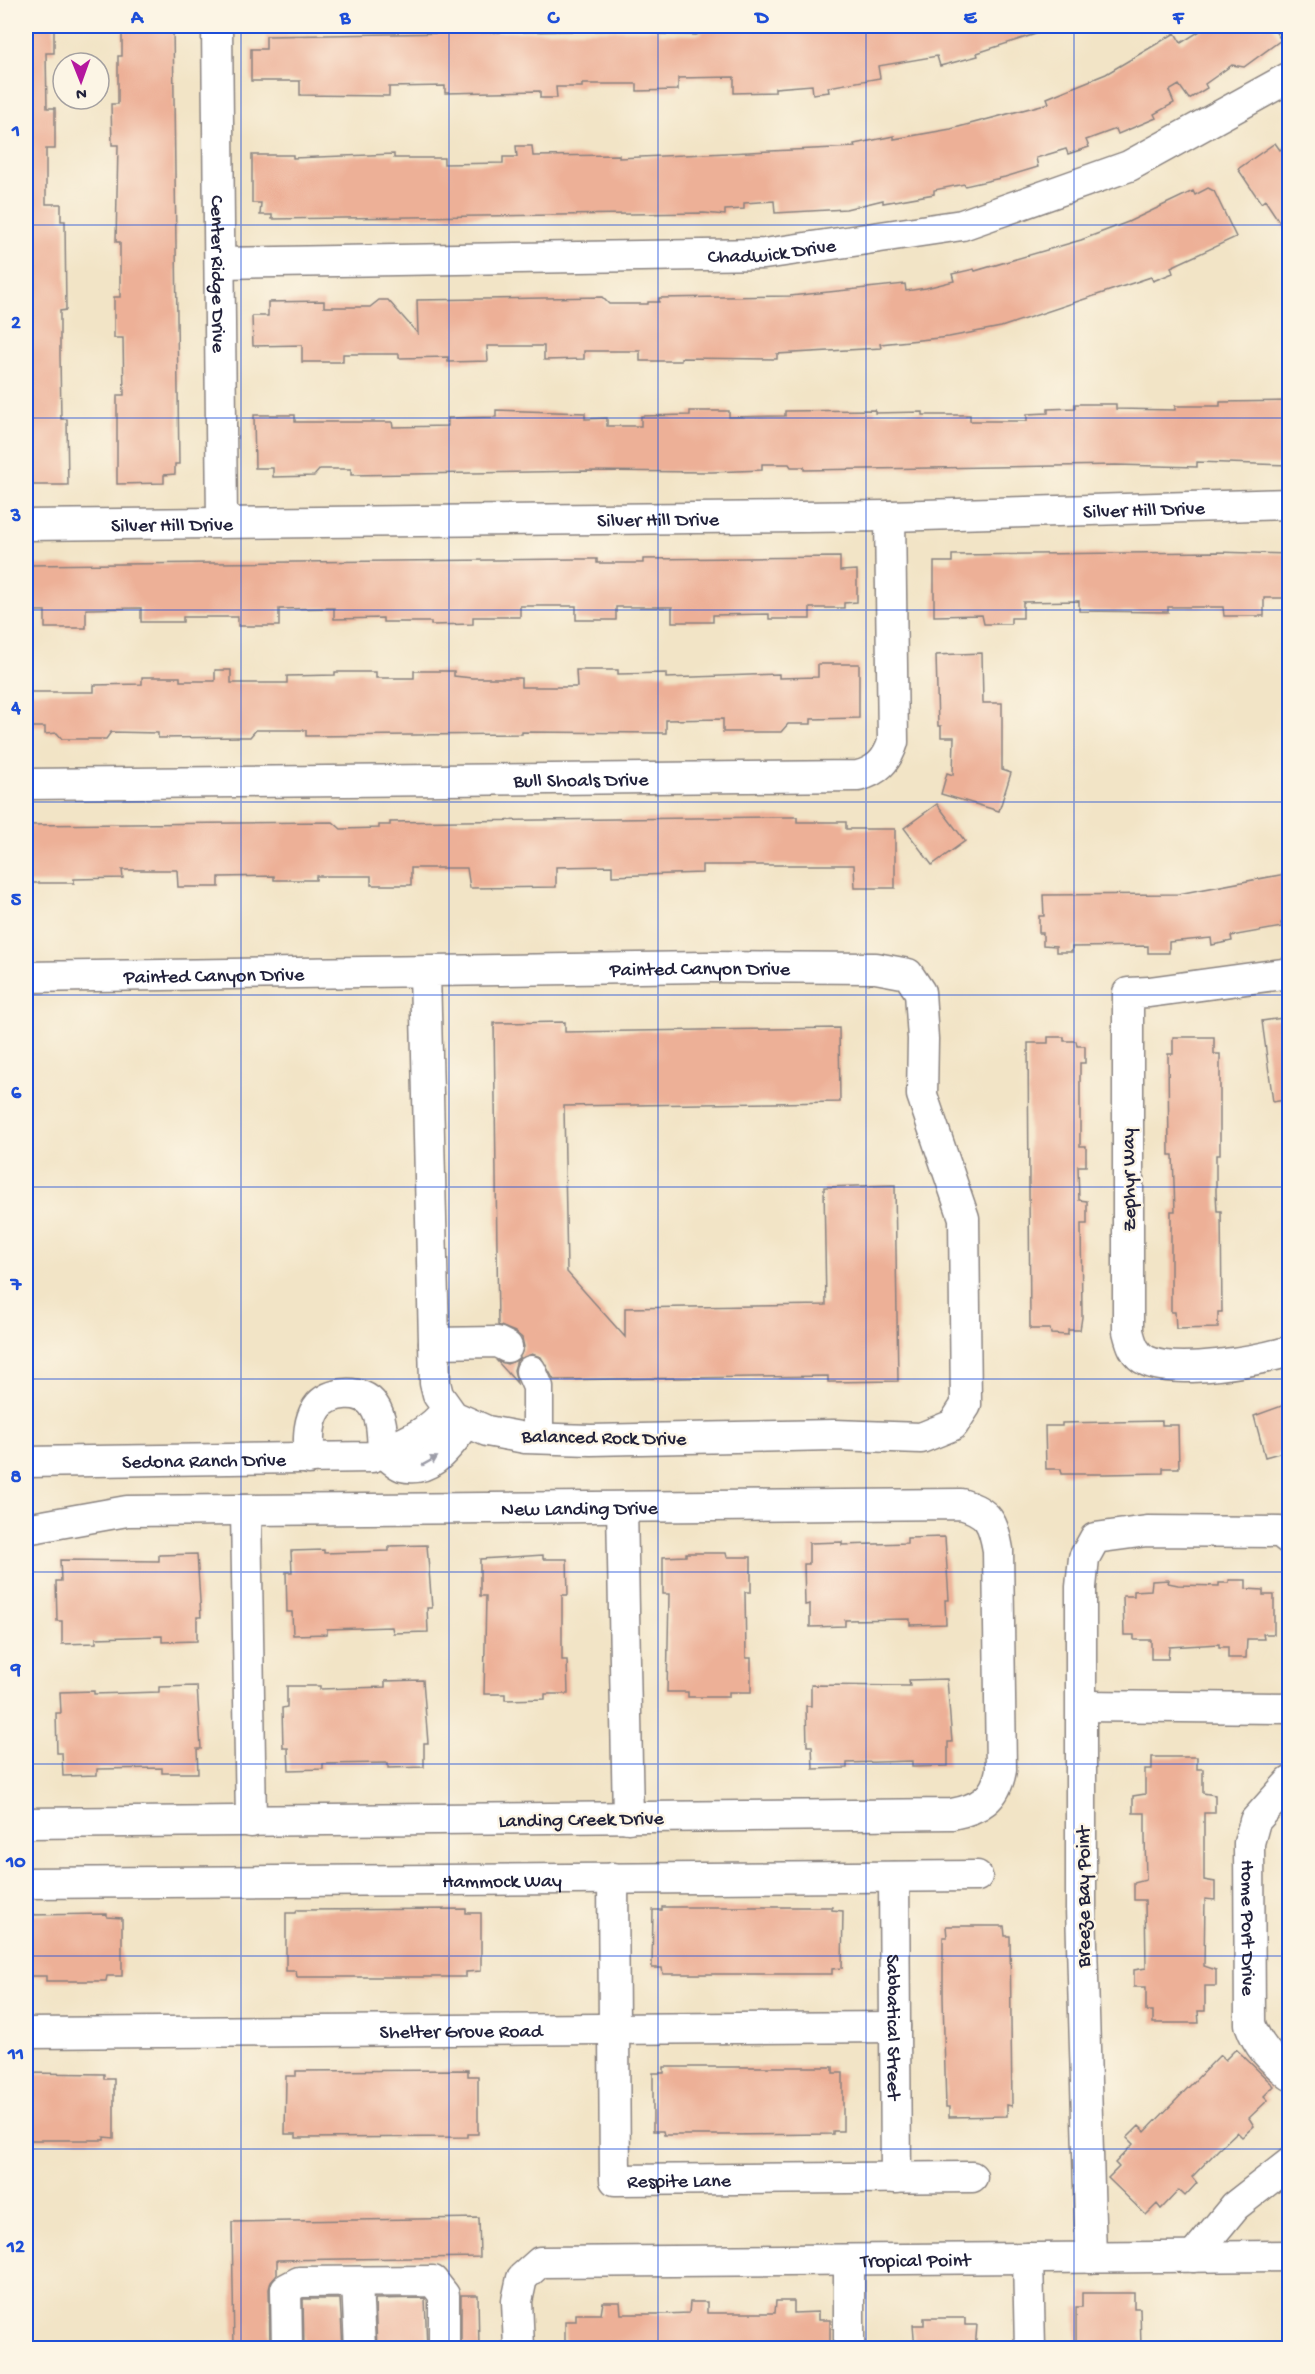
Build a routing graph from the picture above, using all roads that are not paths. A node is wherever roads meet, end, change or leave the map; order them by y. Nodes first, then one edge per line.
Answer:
1 (217, 26) edge
2 (1290, 77) edge
3 (220, 263) junction
4 (1290, 504) edge
5 (890, 516) junction
6 (222, 522) junction
7 (26, 525) edge
8 (26, 784) edge
9 (425, 972) junction
10 (1290, 973) edge
11 (26, 977) edge
12 (434, 1343) junction
13 (507, 1347) dead end
14 (1290, 1351) edge
15 (531, 1371) dead end
16 (457, 1416) junction
17 (953, 1425) joint
18 (538, 1438) junction
19 (383, 1452) junction
20 (309, 1459) junction
21 (26, 1462) edge
22 (622, 1507) junction
23 (246, 1510) junction
24 (26, 1529) edge
25 (1290, 1540) edge
26 (1000, 1658) joint
27 (1082, 1706) junction
28 (1290, 1708) edge
29 (1290, 1782) edge
30 (628, 1818) junction
31 (251, 1822) junction
32 (26, 1823) edge
33 (977, 1876) dead end
34 (894, 1877) junction
35 (613, 1878) junction
36 (26, 1883) edge
37 (896, 2027) junction
38 (614, 2029) junction
39 (26, 2033) edge
40 (1290, 2075) edge
41 (1290, 2163) edge
42 (972, 2177) dead end
43 (896, 2178) junction
44 (1290, 2256) edge
45 (1193, 2257) junction
46 (1028, 2258) junction
47 (1091, 2258) junction
48 (849, 2260) junction
49 (357, 2282) junction
50 (287, 2349) edge
51 (360, 2349) edge
52 (444, 2349) edge
53 (519, 2349) edge
54 (849, 2349) edge
55 (1030, 2349) edge

1 - 3 street, Center Ridge Drive
2 - 3 street, Chadwick Drive
3 - 6 street, Center Ridge Drive
4 - 5 street, Silver Hill Drive
5 - 6 street, Silver Hill Drive
5 - 8 street, Bull Shoals Drive
6 - 7 street, Silver Hill Drive
9 - 11 street, Painted Canyon Drive
9 - 12 street
9 - 17 street, Painted Canyon Drive
10 - 14 street, Zephyr Way
12 - 13 street
12 - 16 street
15 - 18 street
16 - 18 street, Balanced Rock Drive
16 - 19 street, Sedona Ranch Drive
17 - 18 street, Balanced Rock Drive
19 - 20 street, Sedona Ranch Drive
19 - 20 street
20 - 21 street, Sedona Ranch Drive
22 - 23 street, New Landing Drive
22 - 26 street, New Landing Drive
22 - 30 street
23 - 24 street, New Landing Drive
23 - 31 street
25 - 27 street, Breeze Bay Point
26 - 30 street, Landing Creek Drive
27 - 28 street
27 - 47 street, Breeze Bay Point
29 - 40 street, Home Port Drive
30 - 31 street, Landing Creek Drive
31 - 32 street, Landing Creek Drive
33 - 34 street, Hammock Way
34 - 35 street, Hammock Way
34 - 37 street, Sabbatical Street
35 - 36 street, Hammock Way
35 - 38 street, Respite Lane
37 - 38 street, Shelter Grove Road
37 - 43 street, Sabbatical Street
38 - 39 street, Shelter Grove Road
38 - 43 street, Respite Lane
41 - 45 street
42 - 43 street, Respite Lane
44 - 45 street, Tropical Point
45 - 47 street, Tropical Point
46 - 47 street, Tropical Point
46 - 48 street, Tropical Point
46 - 55 street
48 - 53 street, Tropical Point
48 - 54 street
49 - 50 street
49 - 51 street
49 - 52 street

